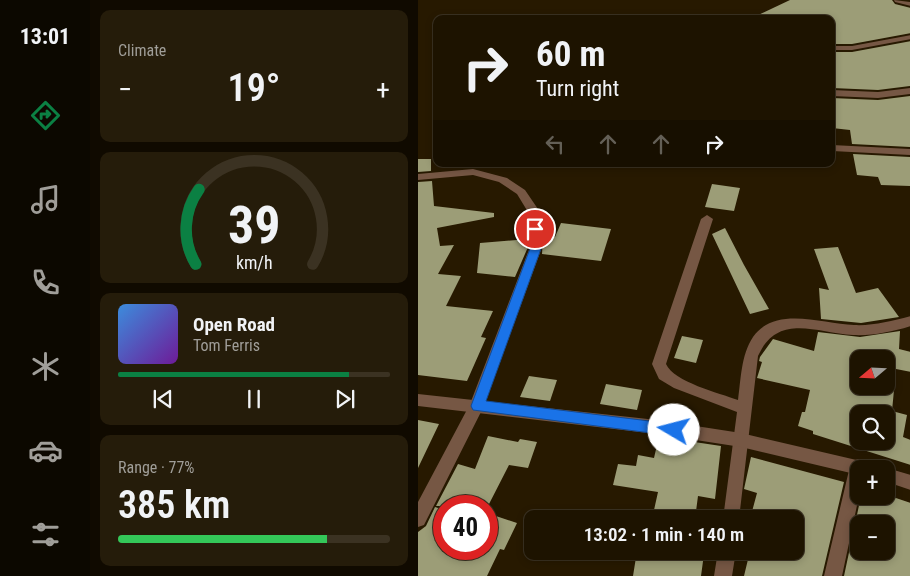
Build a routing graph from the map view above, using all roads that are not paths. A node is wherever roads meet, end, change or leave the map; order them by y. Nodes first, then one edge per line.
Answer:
1 (898, 0) edge
2 (910, 4) edge
3 (910, 37) edge
4 (835, 48) edge
5 (910, 91) edge
6 (835, 93) edge
7 (835, 148) edge
8 (910, 152) edge
9 (418, 177) edge
10 (707, 219) dead end
11 (910, 321) edge
12 (418, 400) edge
13 (477, 406) junction
14 (745, 409) junction
15 (741, 440) junction
16 (850, 465) edge
17 (895, 478) edge
18 (910, 483) edge
19 (851, 505) edge
20 (732, 510) edge
21 (418, 518) edge
22 (726, 560) edge
23 (723, 576) edge
24 (833, 576) edge

1 - 2 street
3 - 4 street
5 - 6 street
7 - 8 street
9 - 13 street
10 - 14 street
11 - 14 street
12 - 13 street
13 - 15 street
13 - 21 street
14 - 15 street
15 - 16 street
15 - 20 street
17 - 18 street
19 - 24 street
22 - 23 street

